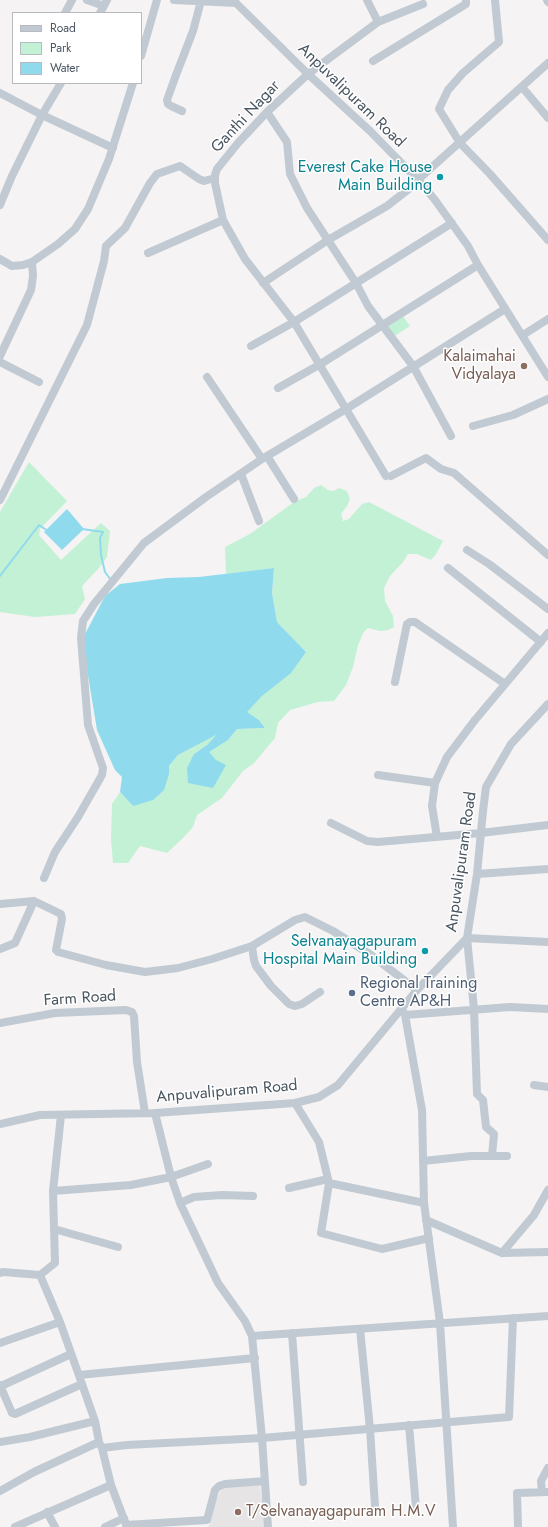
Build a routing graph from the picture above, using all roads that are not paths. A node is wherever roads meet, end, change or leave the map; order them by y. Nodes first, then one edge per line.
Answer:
1 (72, 0) edge
2 (86, 0) edge
3 (157, 0) edge
4 (174, 0) edge
5 (466, 0) edge
6 (495, 0) edge
7 (202, 1) junction
8 (369, 1) edge
9 (235, 2) edge
10 (423, 4) dead end
11 (104, 6) edge
12 (66, 12) edge
13 (378, 22) junction
14 (142, 52) edge
15 (373, 61) dead end
16 (548, 63) edge
17 (308, 74) junction
18 (60, 84) edge
19 (133, 84) edge
20 (522, 87) junction
21 (0, 93) edge
22 (182, 111) dead end
23 (267, 112) junction
24 (42, 115) junction
25 (548, 118) edge
26 (460, 143) junction
27 (113, 148) junction
28 (215, 178) junction
29 (419, 181) junction
30 (0, 205) edge
31 (222, 220) junction
32 (452, 223) junction
33 (328, 240) junction
34 (548, 240) edge
35 (148, 254) dead end
36 (0, 259) edge
37 (32, 262) junction
38 (478, 265) junction
39 (263, 283) junction
40 (356, 283) junction
41 (505, 308) junction
42 (548, 319) edge
43 (294, 322) junction
44 (382, 326) junction
45 (523, 335) junction
46 (251, 346) dead end
47 (0, 356) edge
48 (0, 362) edge
49 (319, 365) junction
50 (413, 366) junction
51 (207, 377) dead end
52 (548, 377) edge
53 (39, 382) dead end
54 (278, 388) dead end
55 (548, 399) edge
56 (346, 409) junction
57 (473, 426) dead end
58 (451, 436) dead end
59 (265, 457) junction
60 (241, 474) junction
61 (294, 498) dead end
62 (0, 500) edge
63 (259, 521) dead end
64 (467, 550) dead end
65 (548, 555) edge
66 (448, 568) dead end
67 (548, 609) edge
68 (548, 633) edge
69 (541, 642) junction
70 (395, 682) dead end
71 (505, 684) junction
72 (547, 707) edge
73 (378, 775) dead end
74 (435, 783) junction
75 (331, 823) dead end
76 (548, 825) edge
77 (481, 833) junction
78 (437, 837) junction
79 (548, 869) edge
80 (477, 874) junction
81 (44, 878) dead end
82 (34, 901) junction
83 (0, 904) edge
84 (467, 938) junction
85 (548, 942) edge
86 (252, 946) junction
87 (0, 949) edge
88 (417, 990) junction
89 (320, 992) dead end
90 (474, 1009) junction
91 (548, 1009) edge
92 (403, 1012) junction
93 (0, 1023) edge
94 (534, 1085) dead end
95 (548, 1087) edge
96 (295, 1103) junction
97 (145, 1113) junction
98 (155, 1113) junction
99 (61, 1115) junction
100 (0, 1124) edge
101 (492, 1156) junction
102 (507, 1156) dead end
103 (423, 1161) junction
104 (208, 1164) dead end
105 (171, 1177) junction
106 (329, 1181) junction
107 (289, 1188) dead end
108 (548, 1190) edge
109 (53, 1191) junction
110 (253, 1196) dead end
111 (180, 1203) junction
112 (424, 1203) junction
113 (426, 1220) junction
114 (54, 1229) junction
115 (429, 1238) junction
116 (118, 1247) dead end
117 (548, 1252) edge
118 (502, 1253) junction
119 (0, 1273) edge
120 (40, 1275) junction
121 (548, 1316) edge
122 (513, 1318) junction
123 (60, 1322) junction
124 (440, 1323) junction
125 (360, 1329) junction
126 (292, 1334) junction
127 (252, 1336) junction
128 (0, 1343) edge
129 (71, 1354) junction
130 (255, 1358) junction
131 (79, 1375) junction
132 (82, 1384) junction
133 (0, 1386) edge
134 (95, 1421) junction
135 (446, 1422) junction
136 (410, 1426) junction
137 (370, 1429) junction
138 (299, 1435) junction
139 (262, 1438) junction
140 (0, 1442) edge
141 (100, 1445) junction
142 (548, 1468) edge
143 (265, 1481) junction
144 (303, 1482) dead end
145 (111, 1485) junction
146 (0, 1491) edge
147 (545, 1492) edge
148 (375, 1506) dead end
149 (416, 1508) dead end
150 (47, 1512) junction
151 (126, 1524) edge
152 (15, 1527) edge
153 (55, 1527) edge
154 (105, 1527) edge
155 (268, 1527) edge
156 (453, 1527) edge
157 (518, 1527) edge

1 - 12 street
2 - 11 street
3 - 14 street
4 - 7 street
5 - 15 street
6 - 26 street
7 - 9 street
7 - 22 street
8 - 13 street
9 - 17 street, Anpuvalipuram Road
10 - 13 street, Ganthi Nagar
13 - 17 street, Ganthi Nagar
16 - 20 street
17 - 23 street, Ganthi Nagar
17 - 29 street, Anpuvalipuram Road
18 - 24 street
19 - 27 street
20 - 25 street
20 - 26 street
21 - 24 street
23 - 28 street, Ganthi Nagar
23 - 33 street
24 - 27 street
24 - 30 street
26 - 29 street
26 - 34 street
27 - 37 street
28 - 31 street, Ganthi Nagar
28 - 62 street
29 - 32 street, Anpuvalipuram Road
29 - 33 street
31 - 35 street
31 - 39 street, Ganthi Nagar
32 - 38 street, Anpuvalipuram Road
32 - 40 street
33 - 39 street
33 - 40 street
36 - 37 street
37 - 47 street
38 - 41 street, Anpuvalipuram Road
38 - 44 street
39 - 43 street, Ganthi Nagar
40 - 43 street
40 - 44 street
41 - 45 street, Anpuvalipuram Road
41 - 50 street
42 - 45 street
43 - 46 street
43 - 49 street, Ganthi Nagar
44 - 49 street
44 - 50 street
45 - 52 street, Anpuvalipuram Road
48 - 53 street
49 - 54 street
49 - 56 street, Ganthi Nagar
50 - 56 street
50 - 58 street
51 - 59 street
55 - 57 street
56 - 59 street
56 - 65 street, Ganthi Nagar
59 - 60 street
59 - 61 street
60 - 63 street
60 - 81 street
64 - 67 street
66 - 69 street
68 - 69 street
69 - 71 street
70 - 71 street
71 - 74 street
72 - 77 street, Anpuvalipuram Road
73 - 74 street
74 - 78 street
75 - 78 street
76 - 77 street
77 - 78 street
77 - 80 street, Anpuvalipuram Road
79 - 80 street
80 - 84 street, Anpuvalipuram Road
82 - 83 street
82 - 86 street
82 - 87 street
84 - 85 street
84 - 88 street, Anpuvalipuram Road
84 - 90 street
86 - 88 street
86 - 89 street
88 - 92 street, Anpuvalipuram Road
90 - 91 street
90 - 92 street
90 - 101 street
92 - 96 street, Anpuvalipuram Road
92 - 103 street
93 - 97 street, Farm Road
94 - 95 street
96 - 98 street, Anpuvalipuram Road
96 - 106 street
97 - 98 street, Anpuvalipuram Road
97 - 99 street, Anpuvalipuram Road
98 - 105 street
99 - 100 street, Anpuvalipuram Road
99 - 109 street
101 - 102 street
101 - 103 street
103 - 112 street
104 - 105 street
105 - 109 street
105 - 111 street
106 - 107 street
106 - 112 street
106 - 115 street
108 - 118 street
109 - 114 street
110 - 111 street
111 - 127 street
112 - 113 street
113 - 115 street
113 - 118 street
114 - 116 street
114 - 120 street
115 - 124 street
117 - 118 street
119 - 120 street
120 - 123 street
121 - 122 street
122 - 124 street
122 - 135 street
123 - 128 street
123 - 129 street
124 - 125 street
124 - 135 street
125 - 126 street
125 - 137 street
126 - 127 street
126 - 138 street
127 - 130 street
129 - 131 street
129 - 133 street
130 - 131 street
130 - 139 street
131 - 132 street
132 - 133 street
132 - 134 street
134 - 140 street
134 - 141 street
135 - 136 street
135 - 156 street
136 - 137 street
136 - 149 street
137 - 138 street
137 - 148 street
138 - 139 street
138 - 144 street
139 - 141 street
139 - 143 street
141 - 145 street
141 - 146 street
142 - 147 street
143 - 151 street
143 - 155 street
145 - 150 street
145 - 151 street
147 - 157 street
150 - 152 street
150 - 153 street
151 - 154 street

